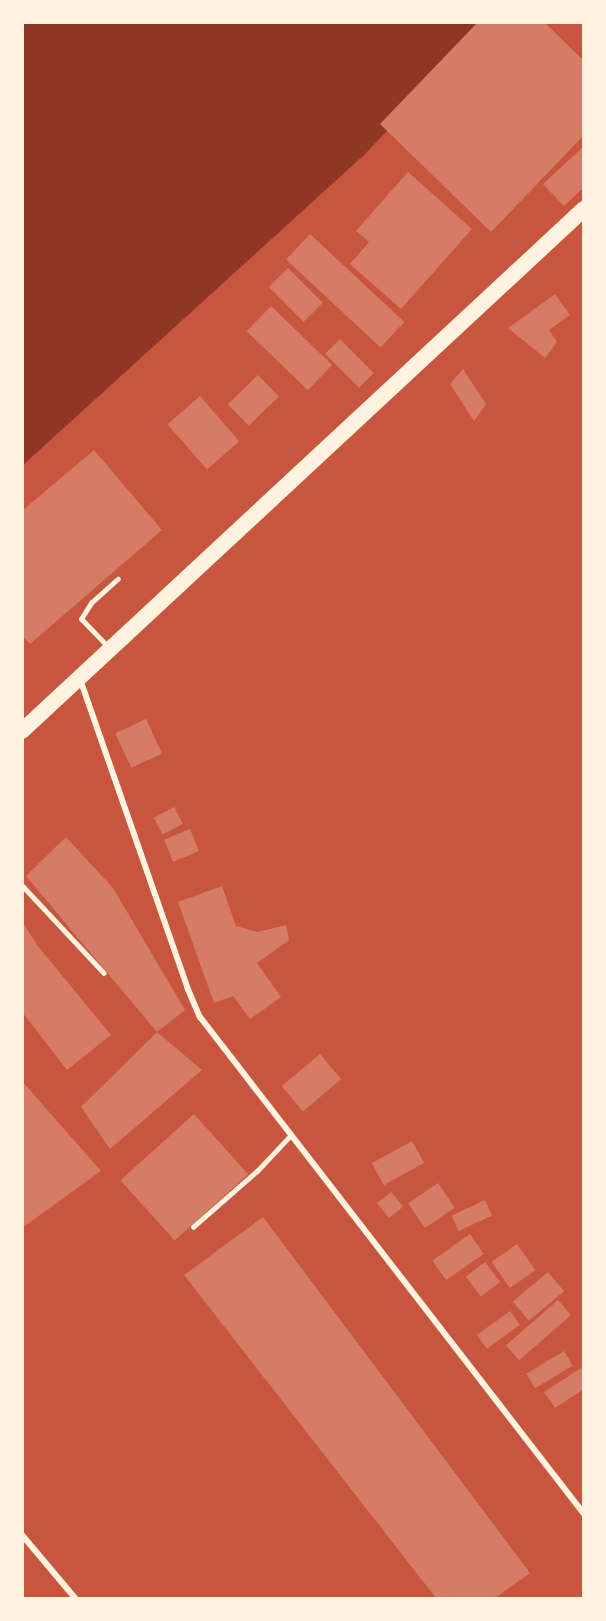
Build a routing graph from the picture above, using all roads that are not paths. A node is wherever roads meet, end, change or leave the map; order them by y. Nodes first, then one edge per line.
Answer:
1 (584, 209) edge
2 (118, 579) dead end
3 (111, 650) junction
4 (80, 678) junction
5 (22, 731) edge
6 (22, 885) edge
7 (104, 973) dead end
8 (290, 1136) junction
9 (193, 1227) dead end
10 (584, 1514) edge
11 (22, 1535) edge
12 (75, 1599) edge

1 - 3 highway
2 - 3 lane
3 - 4 highway
4 - 5 highway
4 - 8 street
6 - 7 lane
8 - 9 lane
8 - 10 street
11 - 12 street

